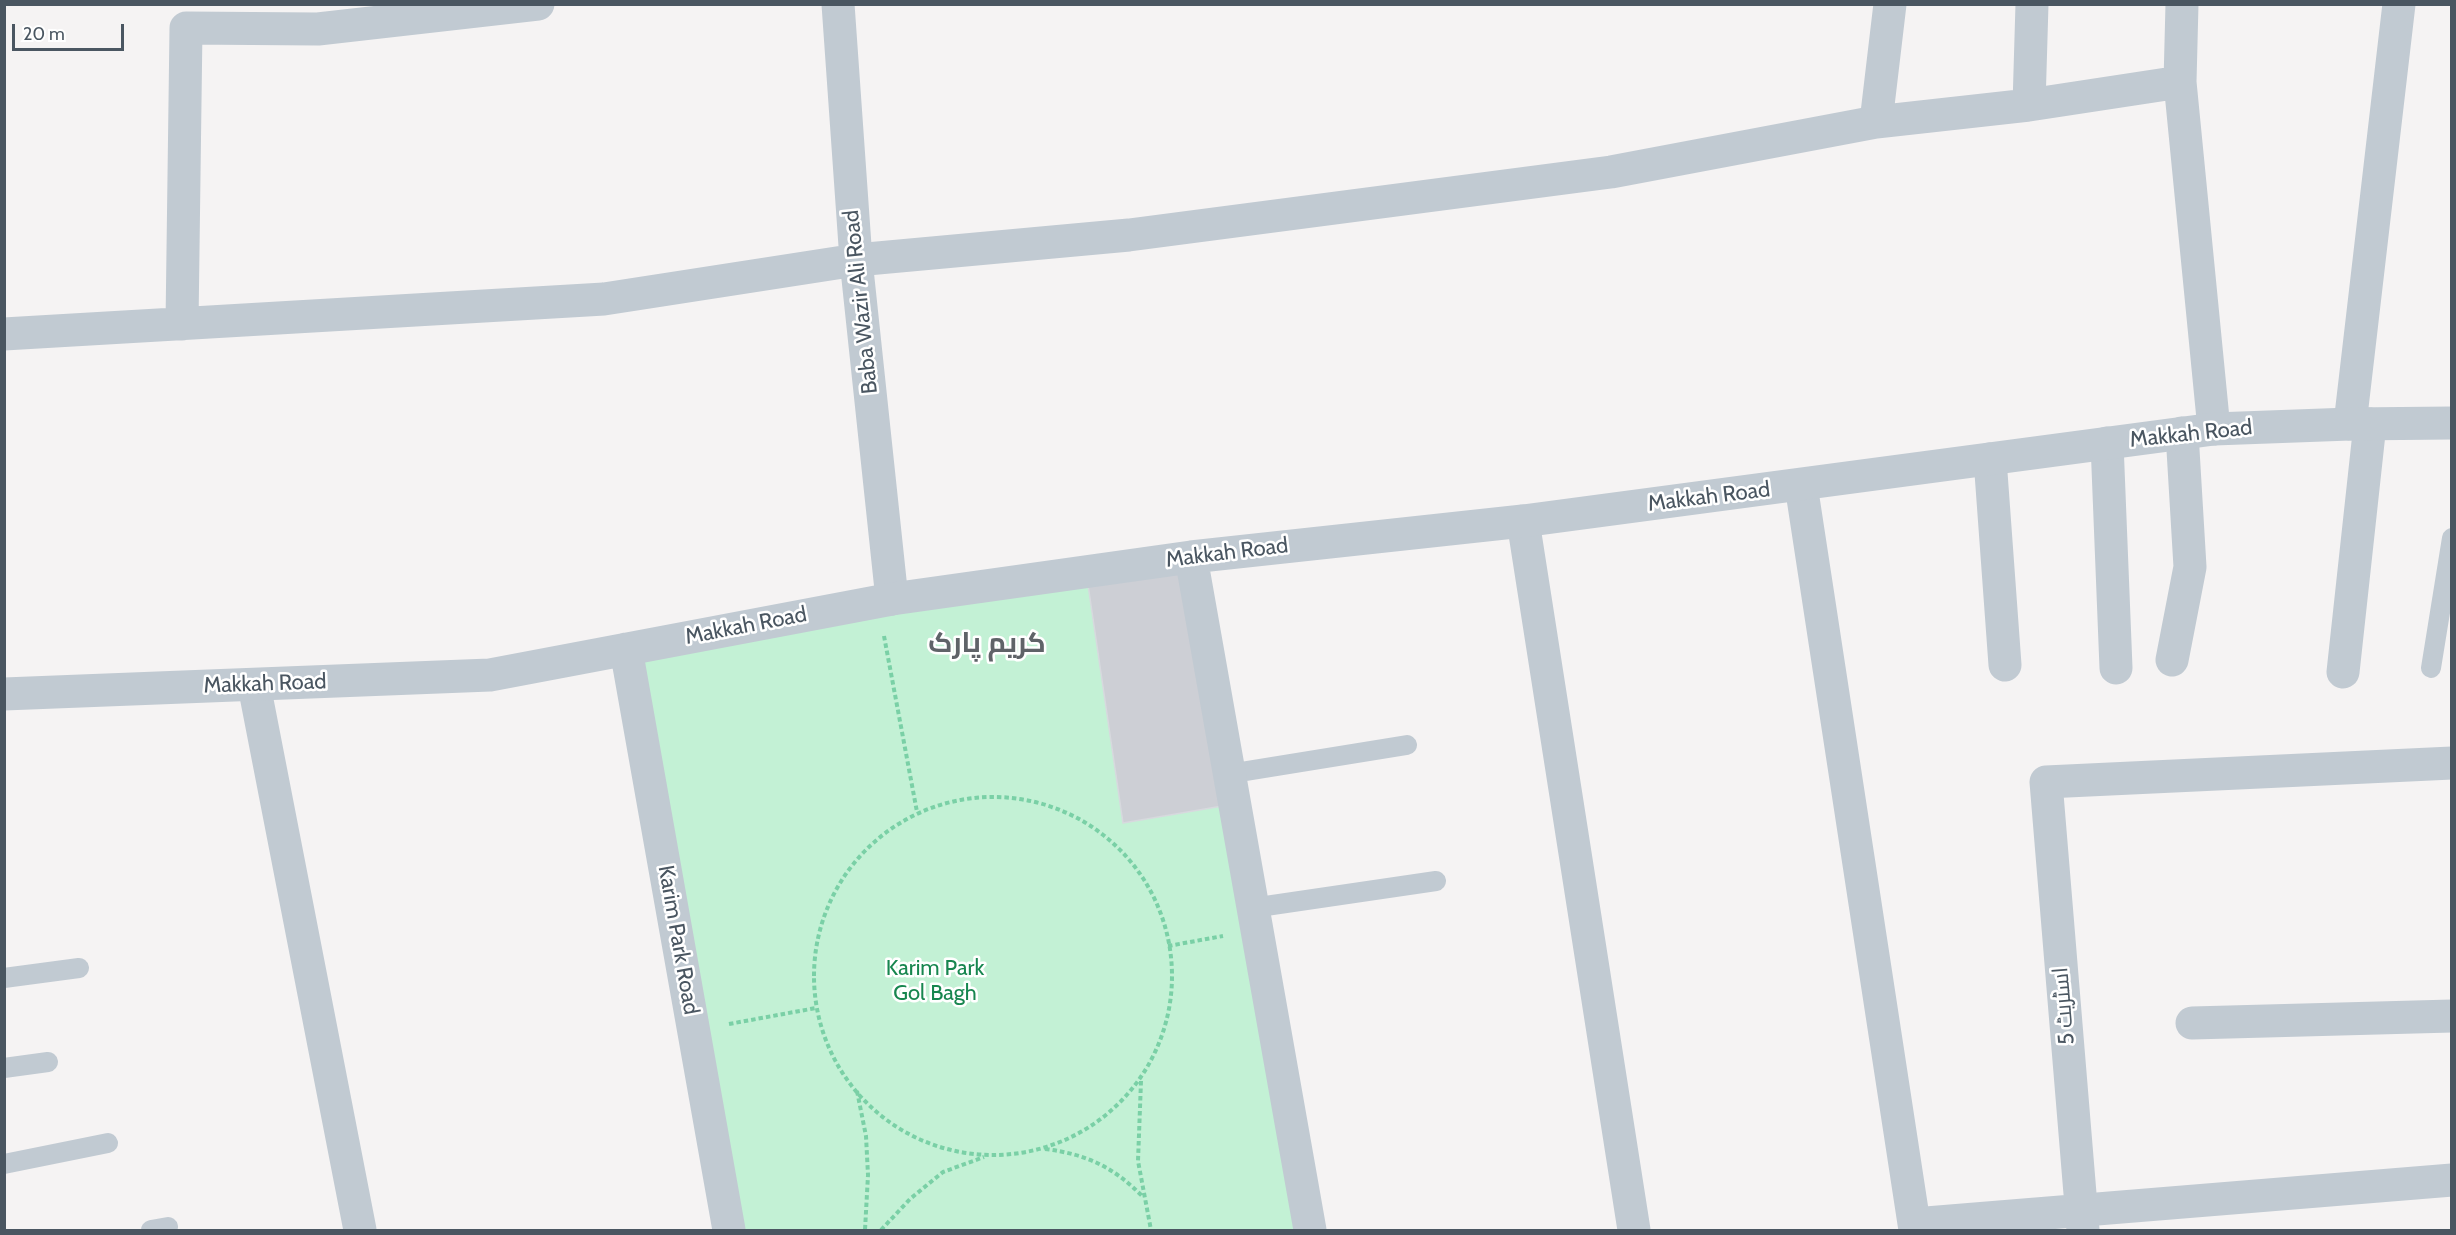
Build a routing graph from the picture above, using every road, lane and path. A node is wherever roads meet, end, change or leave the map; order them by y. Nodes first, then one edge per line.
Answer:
1 (538, 4) edge
2 (838, 4) edge
3 (1890, 4) edge
4 (2032, 4) edge
5 (2182, 4) edge
6 (2399, 4) edge
7 (439, 10) edge
8 (230, 16) edge
9 (2180, 82) junction
10 (2029, 105) junction
11 (1876, 122) junction
12 (856, 260) junction
13 (182, 324) junction
14 (4, 334) edge
15 (2451, 423) edge
16 (2360, 424) junction
17 (2198, 431) junction
18 (2108, 443) junction
19 (1990, 459) junction
20 (1802, 484) junction
21 (1523, 521) junction
22 (2451, 538) edge
23 (1191, 556) junction
24 (885, 600) junction
25 (626, 649) junction
26 (2172, 660) dead end
27 (2005, 665) dead end
28 (2116, 668) dead end
29 (2431, 668) dead end
30 (2343, 672) dead end
31 (254, 685) junction
32 (4, 694) edge
33 (1407, 745) dead end
34 (2451, 763) edge
35 (1228, 774) junction
36 (917, 812) junction
37 (1436, 881) dead end
38 (1254, 919) junction
39 (1168, 946) junction
40 (79, 968) dead end
41 (4, 978) edge
42 (816, 1008) junction
43 (2451, 1016) edge
44 (2192, 1023) dead end
45 (694, 1030) junction
46 (48, 1062) dead end
47 (4, 1068) edge
48 (1141, 1080) junction
49 (857, 1090) junction
50 (108, 1143) dead end
51 (1044, 1149) junction
52 (985, 1157) junction
53 (4, 1164) edge
54 (2451, 1180) edge
55 (1145, 1198) junction
56 (2082, 1220) edge
57 (1914, 1227) edge
58 (360, 1230) edge
59 (729, 1230) edge
60 (865, 1230) edge
61 (881, 1230) edge
62 (1151, 1230) edge
63 (1310, 1230) edge
64 (1634, 1230) edge

1 - 7 street
2 - 12 street, Baba Wazir Ali Road
3 - 11 street
4 - 10 street
5 - 9 street
6 - 16 street
7 - 8 street
8 - 13 street
9 - 10 street
9 - 17 street
10 - 11 street
11 - 12 street
12 - 13 street
12 - 24 street, Baba Wazir Ali Road
13 - 14 street
15 - 16 street, Makkah Road
16 - 17 street, Makkah Road
16 - 30 street
17 - 18 street, Makkah Road
17 - 26 street
18 - 19 street, Makkah Road
18 - 28 street
19 - 20 street, Makkah Road
19 - 27 street
20 - 21 street, Makkah Road
20 - 57 street
21 - 23 street, Makkah Road
21 - 64 street
22 - 29 lane
23 - 24 street, Makkah Road
23 - 35 street
24 - 25 street, Makkah Road
24 - 36 path
25 - 31 street, Makkah Road
25 - 45 street, Karim Park Road
31 - 32 street, Makkah Road
31 - 58 street
33 - 35 lane
34 - 56 street, اسٹریٹ 5
35 - 38 street
36 - 39 path
36 - 42 path
37 - 38 lane
38 - 39 path
38 - 63 street
39 - 48 path
40 - 41 lane
42 - 45 path
42 - 49 path
43 - 44 street
45 - 59 street, Karim Park Road
46 - 47 lane
48 - 51 path
48 - 55 path
49 - 52 path
49 - 60 path
50 - 53 lane
51 - 52 path
51 - 55 path
52 - 61 path
54 - 56 street
55 - 62 path
56 - 57 street

